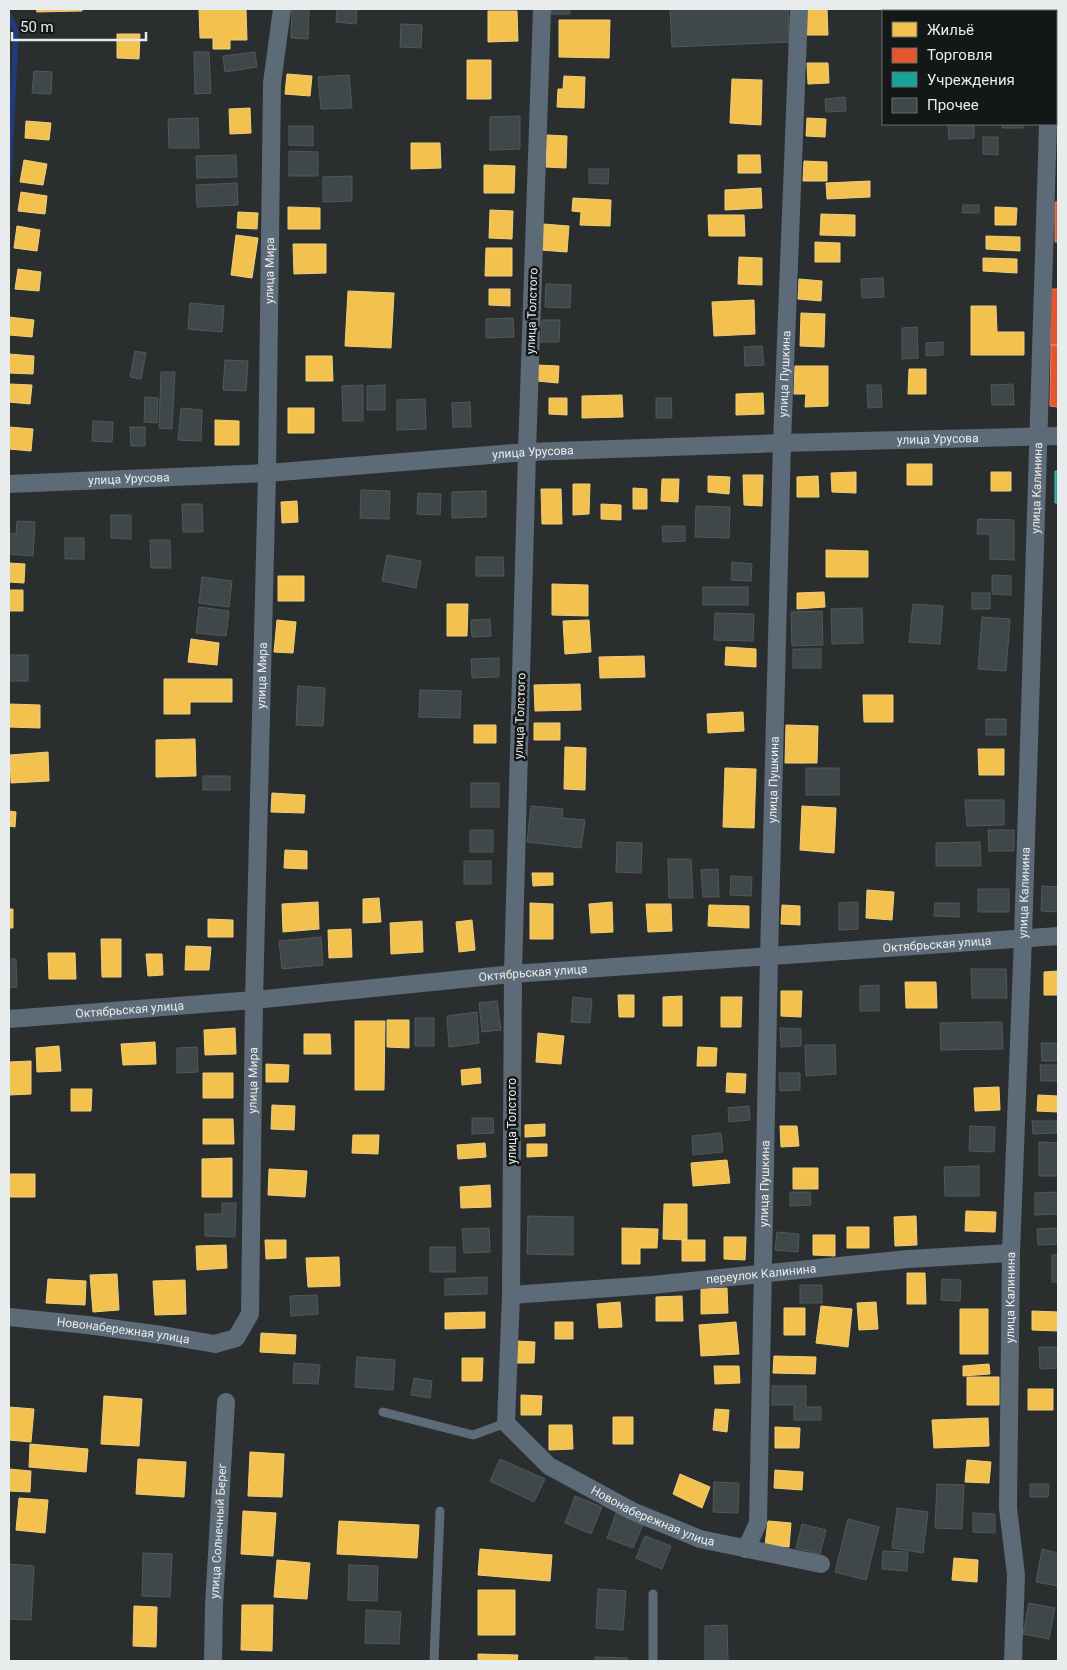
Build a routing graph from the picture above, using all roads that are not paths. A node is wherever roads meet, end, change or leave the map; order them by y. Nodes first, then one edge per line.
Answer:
1 (282, 9) edge
2 (542, 9) edge
3 (799, 9) edge
4 (1048, 125) edge
5 (1052, 189) edge
6 (1039, 436) junction
7 (1058, 436) edge
8 (782, 443) junction
9 (527, 452) junction
10 (267, 473) junction
11 (9, 484) edge
12 (1058, 936) edge
13 (1023, 937) junction
14 (768, 957) junction
15 (512, 974) junction
16 (254, 1000) junction
17 (9, 1019) edge
18 (1011, 1253) junction
19 (764, 1273) junction
20 (511, 1295) junction
21 (9, 1317) edge
22 (236, 1338) joint
23 (226, 1402) dead end
24 (383, 1412) dead end
25 (506, 1423) junction
26 (440, 1511) dead end
27 (746, 1549) junction
28 (821, 1564) dead end
29 (653, 1594) dead end
30 (213, 1661) edge
31 (434, 1661) edge
32 (653, 1661) edge
33 (1013, 1661) edge

1 - 10 street, улица Мира
2 - 9 street, улица Толстого
3 - 8 street, улица Пушкина
4 - 5 street, улица Калинина
5 - 6 street, улица Калинина
6 - 7 street, улица Урусова
6 - 8 street, улица Урусова
6 - 13 street, улица Калинина
8 - 9 street, улица Урусова
8 - 14 street, улица Пушкина
9 - 10 street, улица Урусова
9 - 15 street, улица Толстого
10 - 11 street, улица Урусова
10 - 16 street, улица Мира
12 - 13 street, Октябрьская улица
13 - 14 street, Октябрьская улица
13 - 18 street, улица Калинина
14 - 15 street, Октябрьская улица
14 - 19 street, улица Пушкина
15 - 16 street, Октябрьская улица
15 - 20 street, улица Толстого
16 - 17 street, Октябрьская улица
16 - 22 street, улица Мира
18 - 19 street, переулок Калинина
18 - 33 street, улица Калинина
19 - 20 street, переулок Калинина
19 - 27 street, улица Пушкина
20 - 25 street, улица Толстого
21 - 22 street, Новонабережная улица
23 - 30 street, улица Солнечный Берег
24 - 25 lane
25 - 27 street, Новонабережная улица
26 - 31 lane
27 - 28 street, Новонабережная улица
29 - 32 lane

